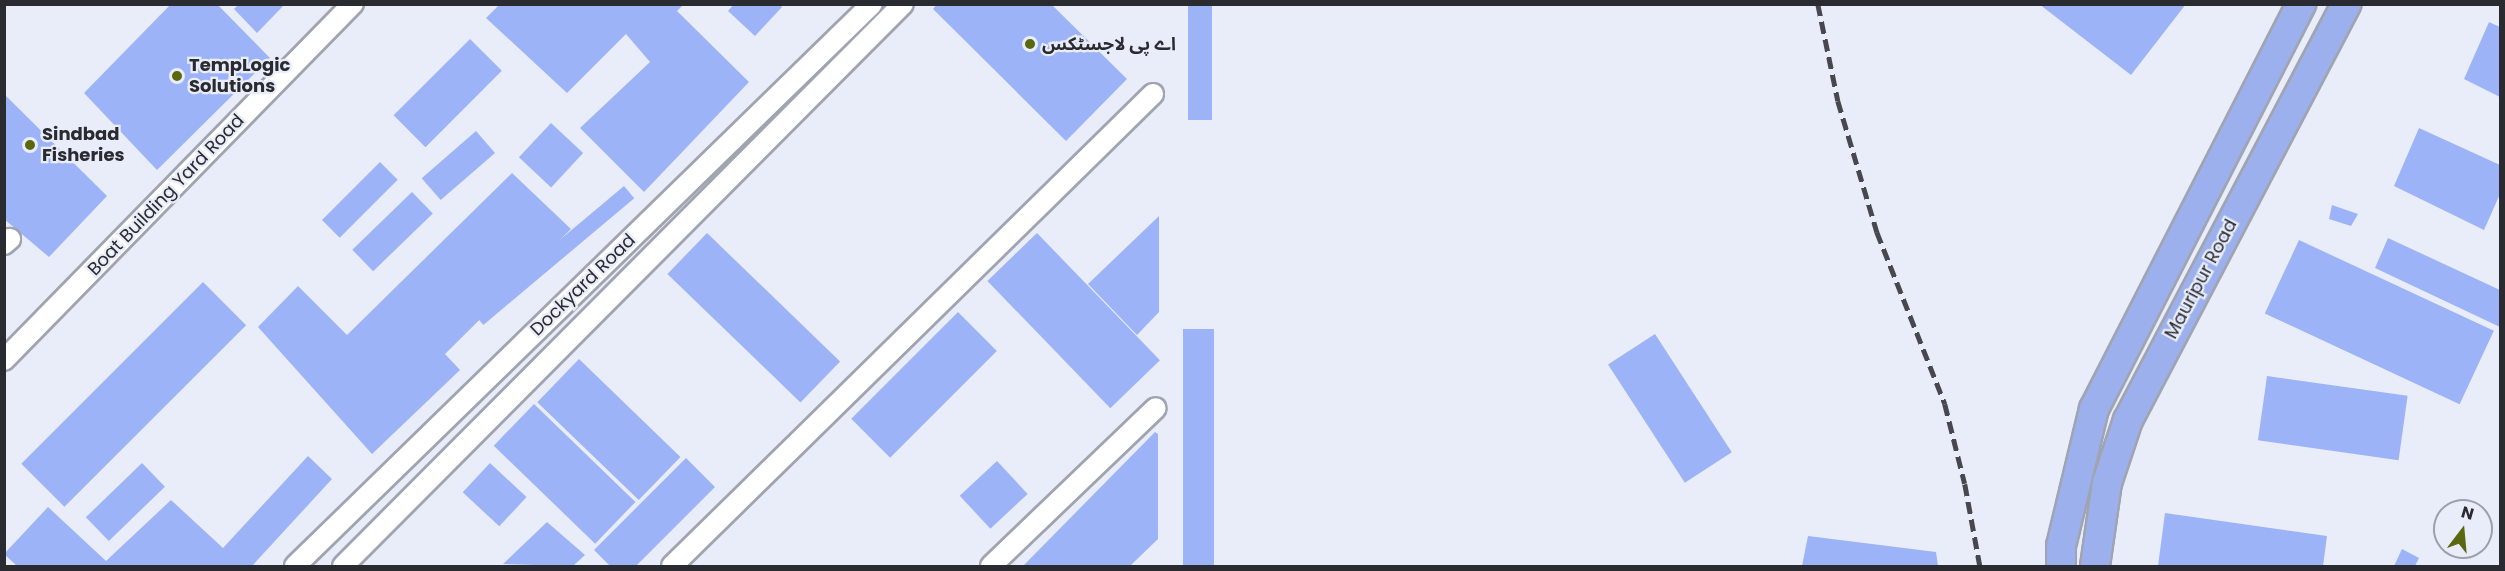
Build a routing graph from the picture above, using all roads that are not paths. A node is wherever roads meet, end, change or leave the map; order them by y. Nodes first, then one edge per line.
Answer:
1 (353, 4) edge
2 (872, 4) edge
3 (903, 4) edge
4 (2356, 4) edge
5 (2297, 12) edge
6 (2338, 22) edge
7 (1153, 94) dead end
8 (4, 360) edge
9 (1156, 408) dead end
10 (295, 567) edge
11 (343, 567) edge
12 (672, 567) edge
13 (992, 567) edge
14 (2061, 567) edge
15 (2096, 567) edge

1 - 8 street, Boat Building Yard Road
2 - 10 street, Dockyard Road
3 - 11 street, Dockyard Road
4 - 6 highway, Mauripur Road
5 - 14 highway, Mauripur Road
6 - 15 highway, Mauripur Road
7 - 12 street
9 - 13 street

